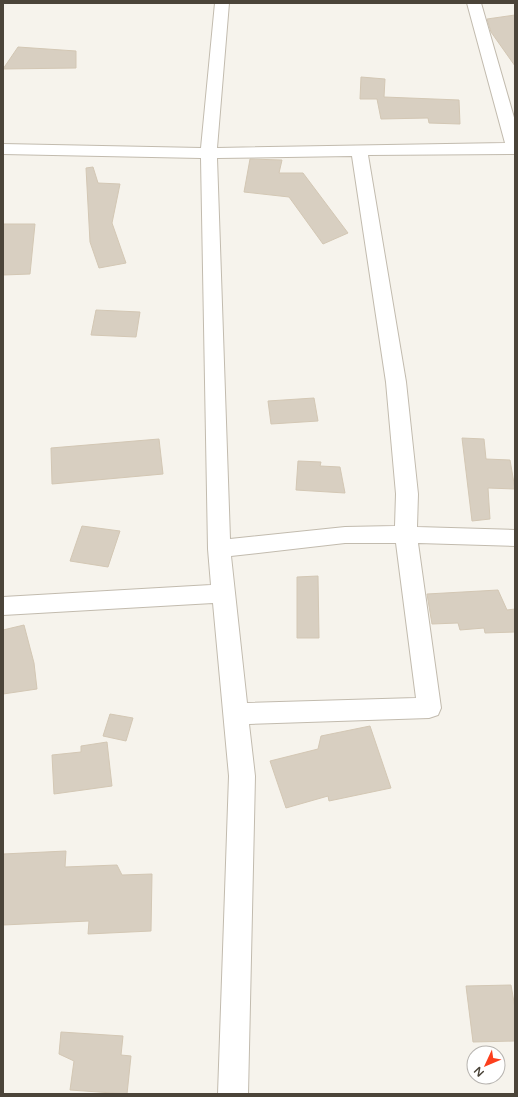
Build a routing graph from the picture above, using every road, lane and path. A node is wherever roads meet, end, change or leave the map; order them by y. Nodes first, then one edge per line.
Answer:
1 (222, 3) edge
2 (474, 3) edge
3 (515, 148) edge
4 (3, 149) edge
5 (359, 151) junction
6 (209, 153) junction
7 (406, 534) junction
8 (515, 538) edge
9 (219, 549) junction
10 (224, 593) junction
11 (3, 606) edge
12 (236, 714) junction
13 (233, 1094) edge

1 - 6 street
2 - 3 street
3 - 5 street
4 - 6 street
5 - 6 street
5 - 7 street
6 - 9 street
7 - 8 street
7 - 9 street
7 - 12 street
9 - 10 street
10 - 11 street
10 - 12 street
12 - 13 street

